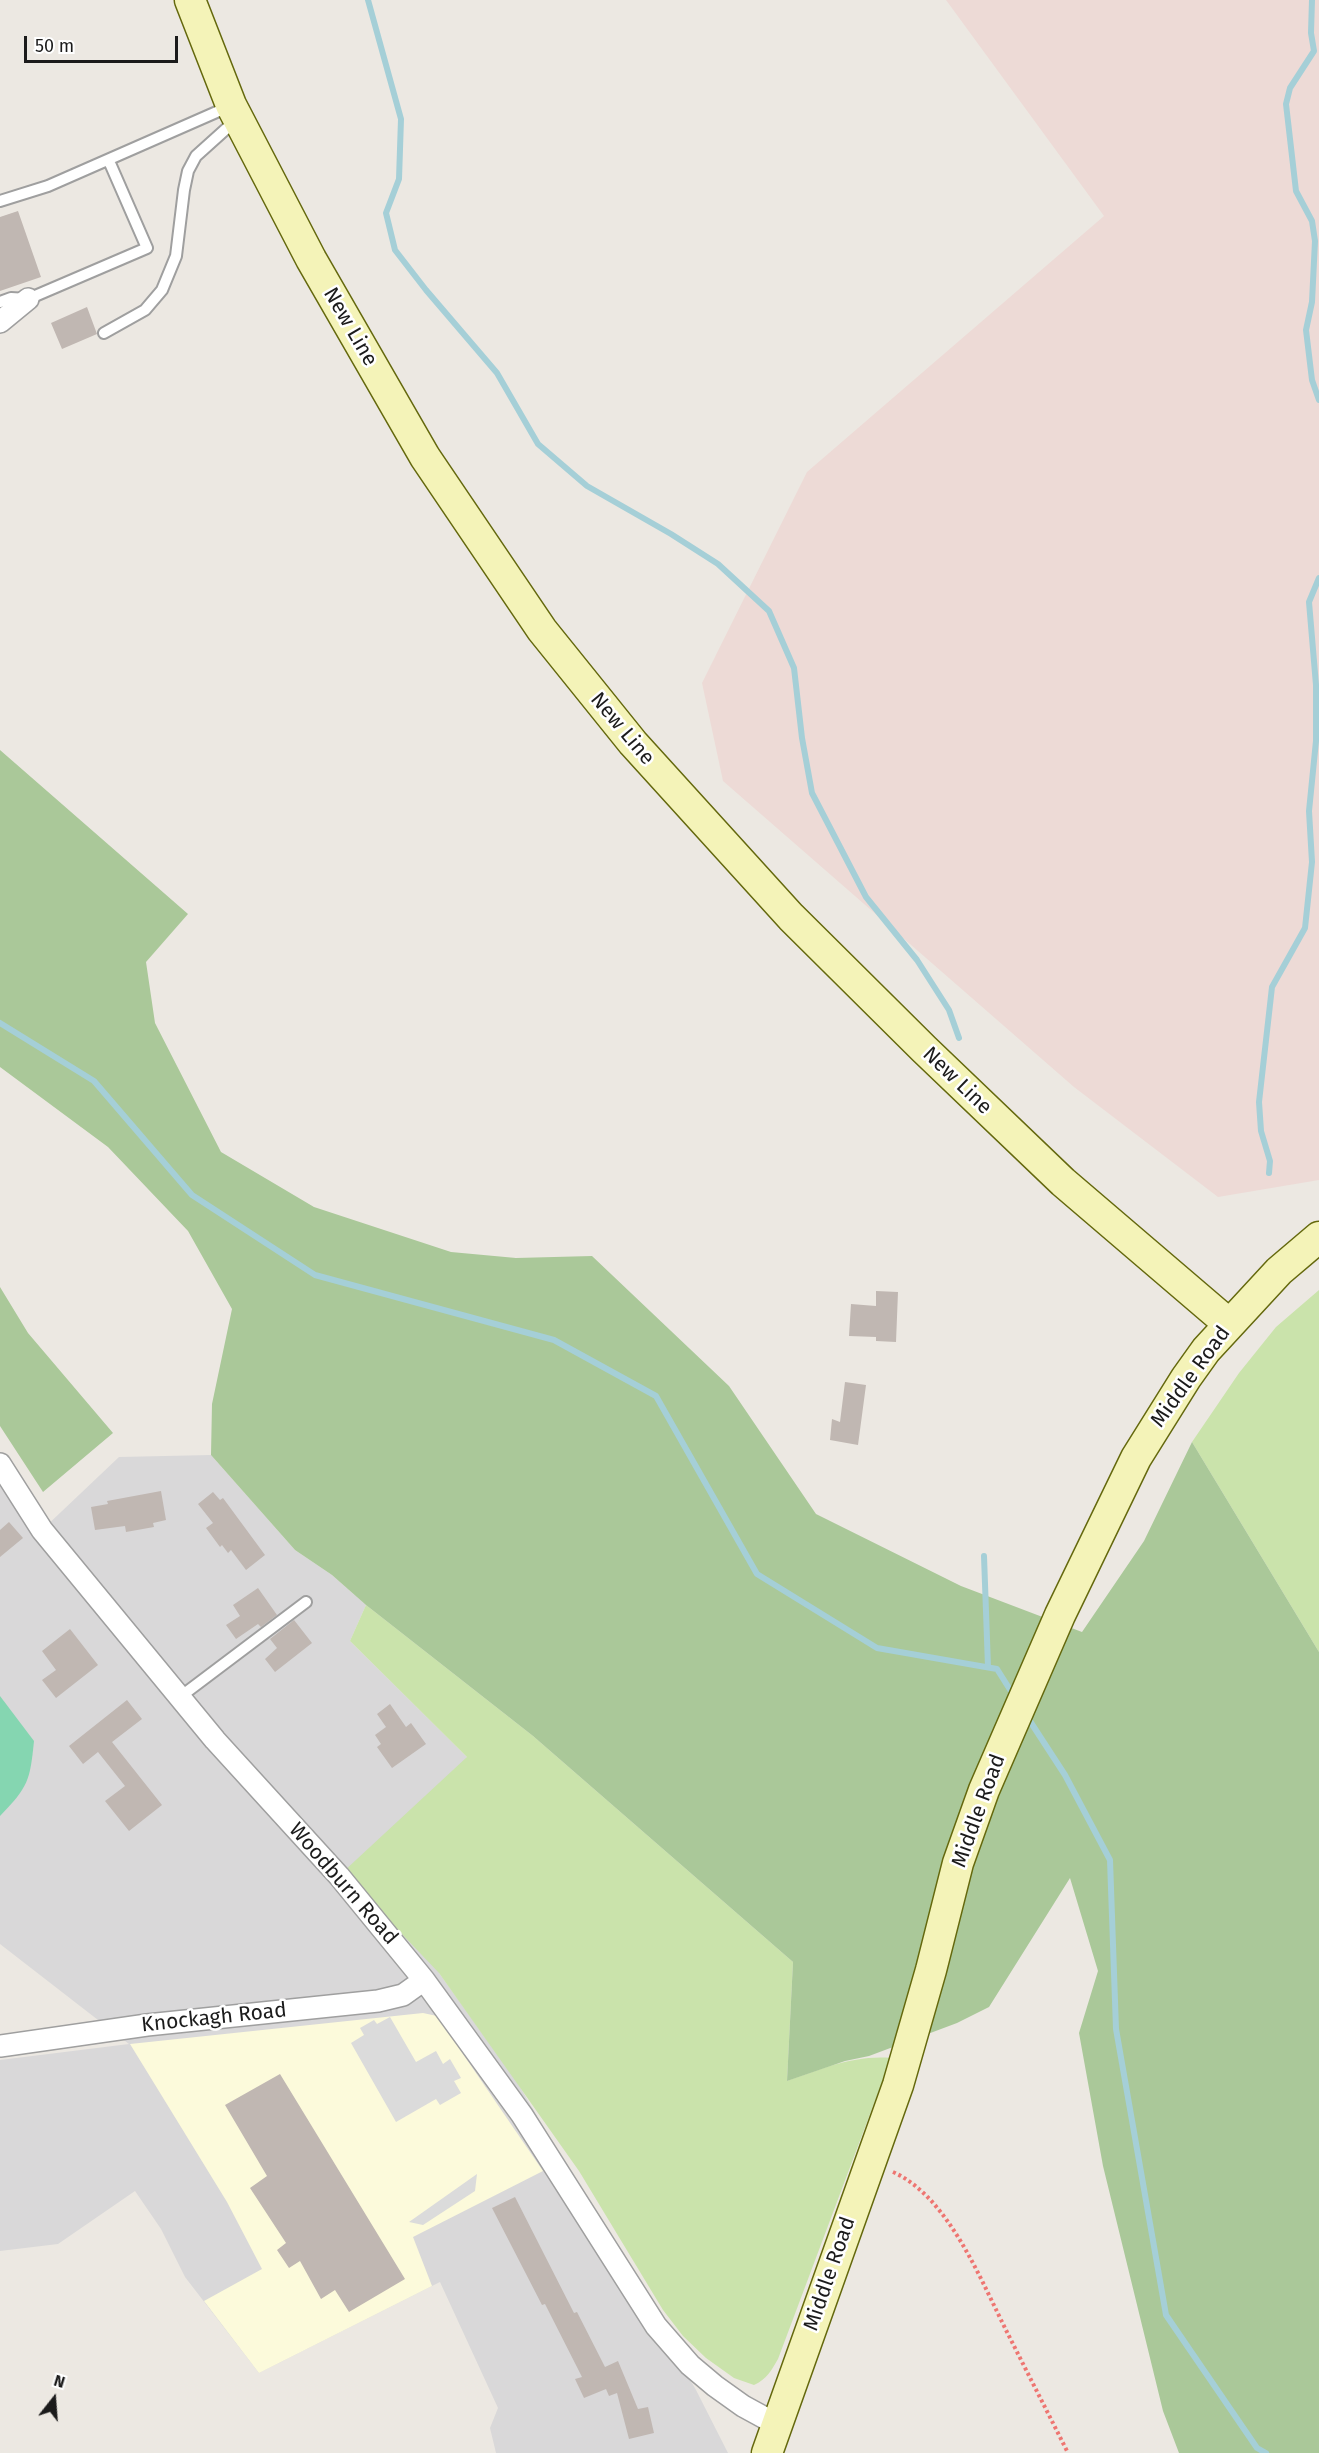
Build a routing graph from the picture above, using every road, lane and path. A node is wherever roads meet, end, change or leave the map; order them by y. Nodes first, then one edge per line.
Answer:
1 (190, 0) edge
2 (235, 112) junction
3 (109, 161) junction
4 (0, 201) edge
5 (28, 299) junction
6 (0, 302) edge
7 (0, 322) edge
8 (104, 333) dead end
9 (1319, 1237) edge
10 (1229, 1324) junction
11 (0, 1464) edge
12 (306, 1602) dead end
13 (180, 1697) junction
14 (424, 1980) junction
15 (0, 2046) edge
16 (869, 2164) junction
17 (778, 2422) junction
18 (767, 2453) edge
19 (1068, 2453) edge

1 - 2 main road, New Line
2 - 3 lane
2 - 8 lane
2 - 10 main road, New Line
3 - 4 lane
3 - 5 lane
5 - 6 lane
5 - 7 street
9 - 10 main road, Middle Road
10 - 16 main road, Middle Road
11 - 13 street, Woodburn Road
12 - 13 lane
13 - 14 street, Woodburn Road
14 - 15 street, Knockagh Road
14 - 17 street, Woodburn Road
16 - 17 main road, Middle Road
16 - 19 path
17 - 18 main road, Middle Road

